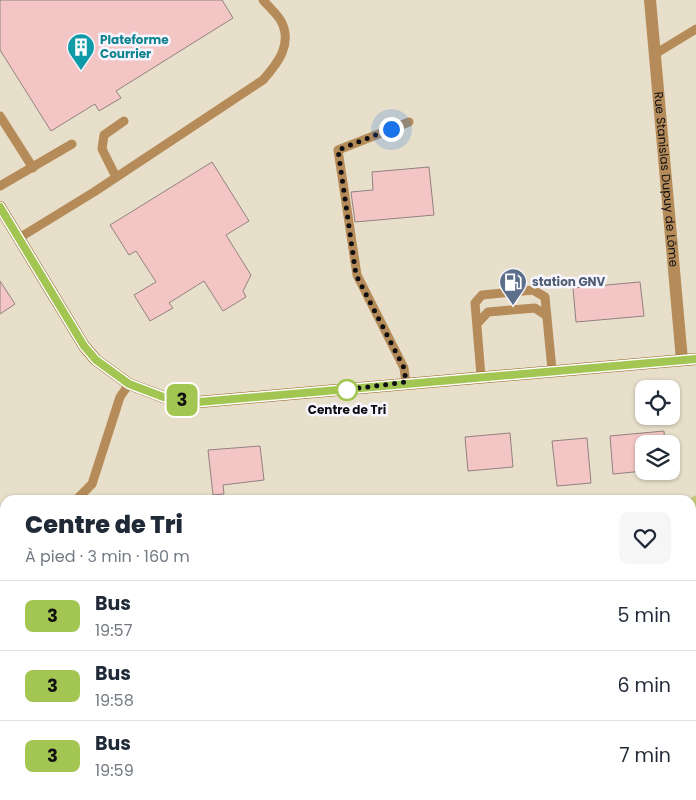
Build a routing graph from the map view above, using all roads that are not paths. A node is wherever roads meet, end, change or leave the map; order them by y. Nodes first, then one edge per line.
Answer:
1 (264, 0) edge
2 (650, 0) edge
3 (696, 30) edge
4 (654, 54) junction
5 (0, 116) edge
6 (124, 121) dead end
7 (409, 122) dead end
8 (72, 144) dead end
9 (33, 168) junction
10 (116, 177) junction
11 (0, 186) edge
12 (0, 207) edge
13 (19, 238) junction
14 (547, 316) junction
15 (477, 324) junction
16 (696, 359) edge
17 (682, 360) junction
18 (552, 370) junction
19 (481, 376) junction
20 (406, 382) junction
21 (129, 384) junction
22 (81, 495) edge

1 - 10 lane
2 - 4 street, Rue Stanislas Dupuy de Lôme
3 - 4 lane
4 - 17 street, Rue Stanislas Dupuy de Lôme
5 - 9 lane
6 - 10 lane
7 - 20 lane
8 - 9 lane
9 - 11 lane
10 - 13 lane
12 - 13 main road
13 - 21 main road
14 - 15 lane
14 - 15 lane
14 - 18 lane
15 - 19 lane
16 - 17 main road
17 - 18 main road
18 - 19 main road
19 - 20 main road
20 - 21 main road
21 - 22 lane

